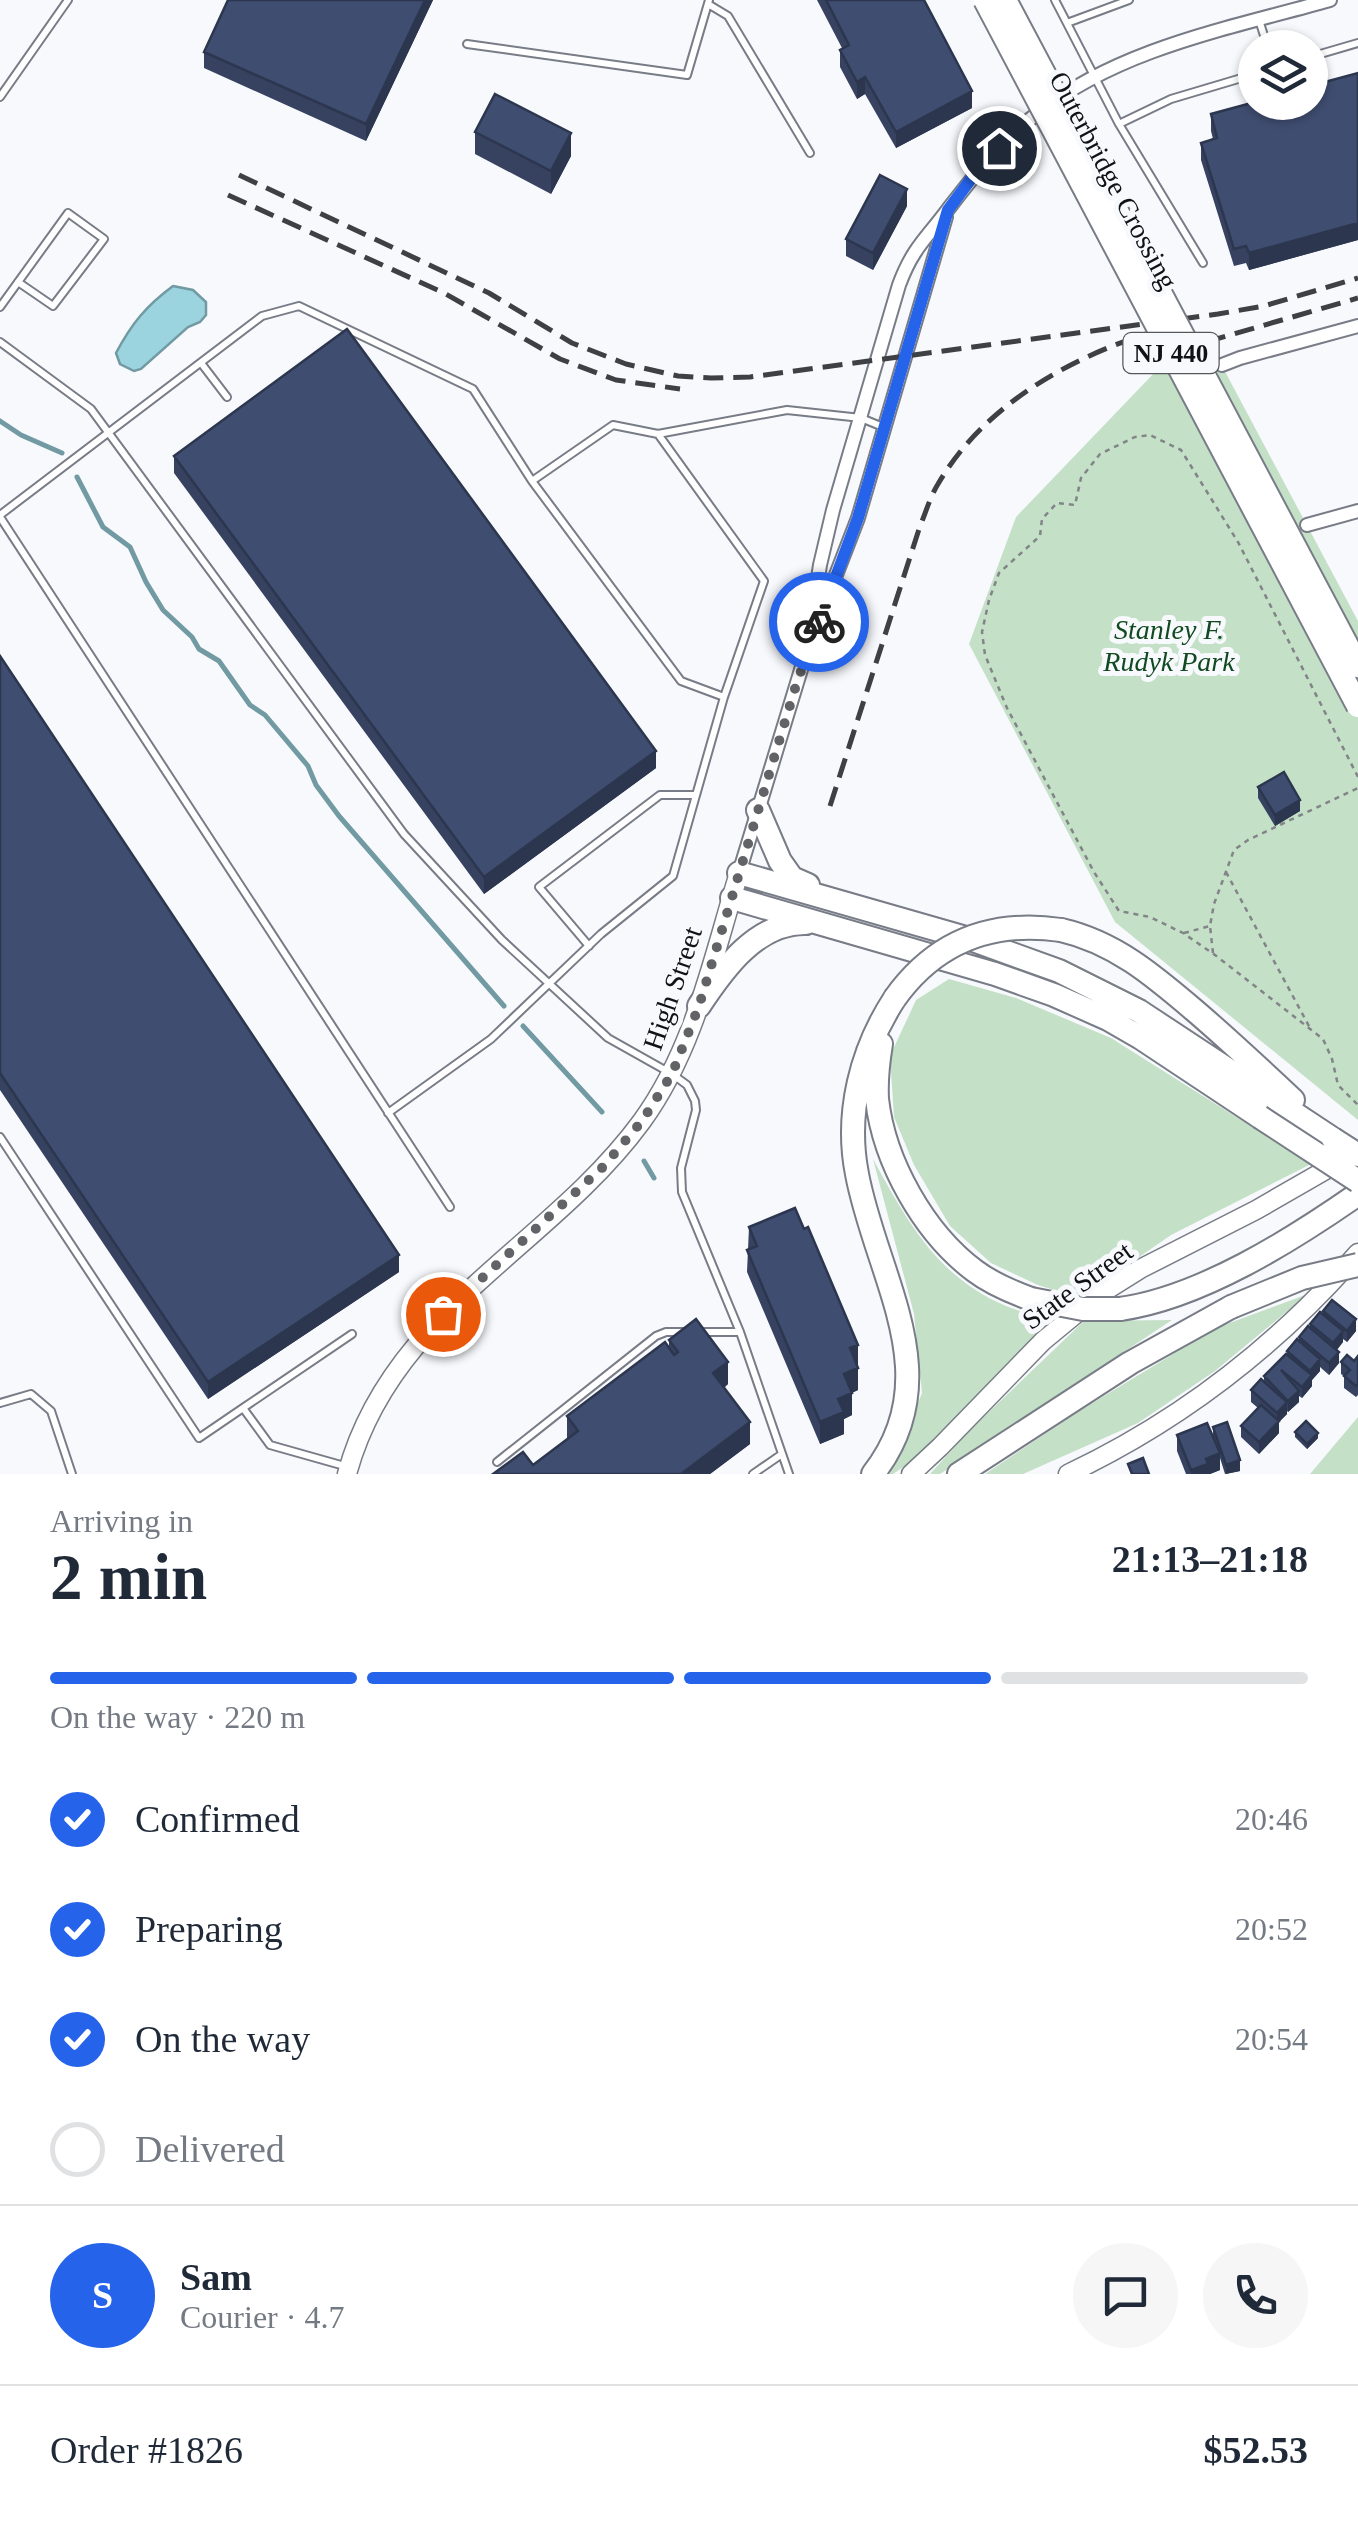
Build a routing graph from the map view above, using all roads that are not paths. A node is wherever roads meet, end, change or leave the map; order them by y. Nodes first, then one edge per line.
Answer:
1 (68, 0) edge
2 (985, 0) edge
3 (1005, 0) edge
4 (1056, 0) edge
5 (1129, 0) edge
6 (1330, 0) edge
7 (709, 2) edge
8 (1259, 20) junction
9 (1068, 23) junction
10 (1262, 30) edge
11 (1358, 43) edge
12 (467, 44) dead end
13 (1328, 52) edge
14 (1095, 77) junction
15 (1238, 79) edge
16 (0, 97) edge
17 (1119, 124) junction
18 (810, 154) dead end
19 (948, 210) junction
20 (1203, 263) dead end
21 (18, 282) junction
22 (0, 308) edge
23 (1358, 326) edge
24 (0, 342) edge
25 (200, 363) junction
26 (1222, 365) dead end
27 (227, 396) dead end
28 (860, 418) junction
29 (884, 428) junction
30 (108, 433) junction
31 (658, 434) junction
32 (532, 481) junction
33 (1358, 511) edge
34 (0, 516) edge
35 (1307, 525) dead end
36 (807, 650) junction
37 (1358, 666) edge
38 (724, 697) junction
39 (1358, 706) edge
40 (696, 795) junction
41 (758, 810) junction
42 (739, 873) junction
43 (732, 898) junction
44 (832, 900) junction
45 (822, 925) junction
46 (589, 946) junction
47 (550, 984) junction
48 (895, 998) junction
49 (699, 1006) junction
50 (672, 1074) junction
51 (1270, 1101) junction
52 (388, 1112) junction
53 (0, 1137) edge
54 (1358, 1153) edge
55 (1358, 1182) edge
56 (1358, 1194) edge
57 (450, 1207) dead end
58 (1358, 1253) edge
59 (1358, 1265) edge
60 (740, 1332) junction
61 (352, 1334) dead end
62 (0, 1403) edge
63 (243, 1408) junction
64 (782, 1454) junction
65 (497, 1462) dead end
66 (349, 1472) edge
67 (72, 1474) edge
68 (752, 1474) edge
69 (789, 1474) edge
70 (873, 1474) edge
71 (910, 1474) edge
72 (959, 1474) edge
73 (1068, 1474) edge

1 - 16 lane
2 - 39 highway, Outerbridge Crossing / NJ 440, bridge
3 - 37 highway, Outerbridge Crossing / NJ 440, bridge
4 - 9 lane
5 - 9 lane
6 - 8 street, High Street
7 - 12 lane
7 - 18 lane
8 - 10 lane
8 - 14 street, High Street
9 - 14 lane
11 - 13 lane
14 - 17 lane
14 - 19 street, High Street
15 - 17 lane
17 - 20 lane
19 - 28 street, High Street
19 - 29 street, High Street
21 - 21 lane
21 - 22 lane
23 - 26 street
24 - 30 lane
25 - 27 lane
25 - 30 lane
25 - 32 lane
28 - 29 lane
28 - 31 lane
28 - 36 street, High Street
29 - 36 street, High Street
30 - 34 lane
30 - 47 lane
31 - 32 lane
31 - 38 lane
32 - 38 lane
33 - 35 street
34 - 52 lane
36 - 41 street, High Street
38 - 40 lane
40 - 46 lane
40 - 46 lane
41 - 42 street, High Street
41 - 44 highway
42 - 43 street, High Street
42 - 44 highway
43 - 45 highway
43 - 49 street, High Street
44 - 51 highway
45 - 49 highway
45 - 51 highway
46 - 47 lane
47 - 50 lane
47 - 52 lane
48 - 51 highway, bridge
48 - 56 highway, bridge
48 - 70 highway
49 - 50 street, High Street
50 - 60 lane
50 - 66 street, High Street
51 - 54 highway, bridge
51 - 55 highway, bridge
52 - 57 lane
53 - 63 lane
54 - 71 street, State Street
58 - 73 street
59 - 72 highway, bridge
60 - 64 lane
60 - 65 lane
61 - 63 lane
62 - 67 lane
63 - 66 lane
64 - 68 lane
64 - 69 lane

